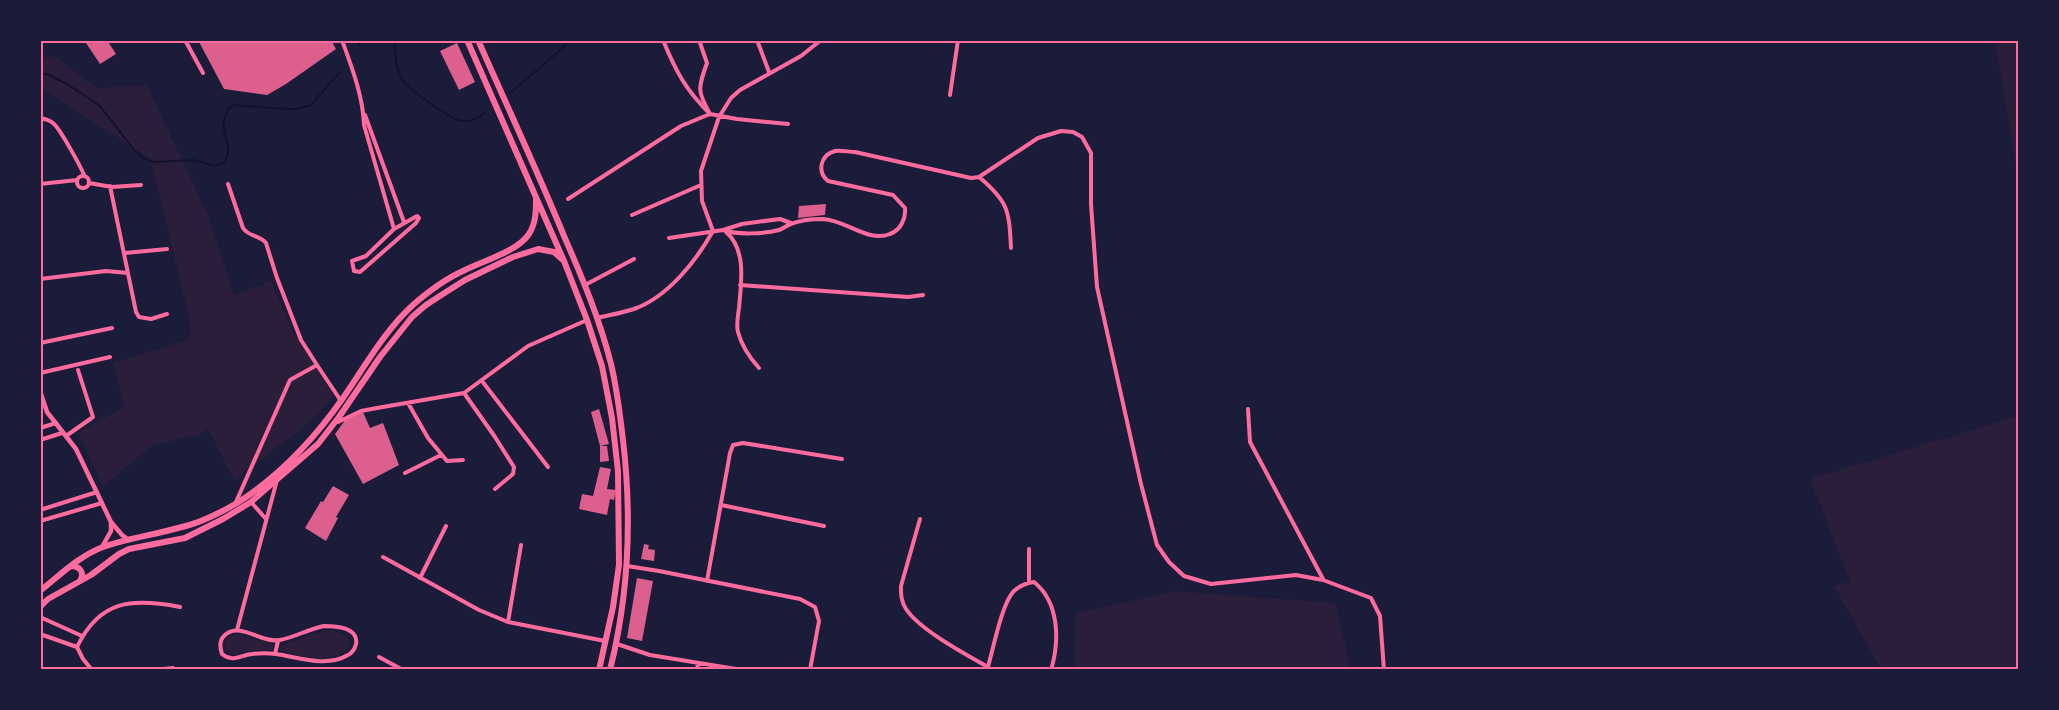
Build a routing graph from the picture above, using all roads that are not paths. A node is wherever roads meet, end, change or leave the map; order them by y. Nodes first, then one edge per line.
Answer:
1 (184, 40) edge
2 (342, 40) edge
3 (467, 40) edge
4 (478, 40) edge
5 (663, 40) edge
6 (699, 40) edge
7 (757, 40) edge
8 (821, 40) edge
9 (958, 40) edge
10 (769, 72) junction
11 (203, 73) dead end
12 (950, 95) dead end
13 (363, 111) junction
14 (710, 114) junction
15 (719, 117) junction
16 (40, 118) edge
17 (788, 124) dead end
18 (84, 175) junction
19 (979, 177) junction
20 (77, 180) junction
21 (89, 183) junction
22 (40, 184) edge
23 (228, 184) dead end
24 (141, 185) dead end
25 (701, 185) junction
26 (110, 186) junction
27 (537, 199) junction
28 (568, 199) dead end
29 (632, 215) dead end
30 (404, 222) junction
31 (792, 223) junction
32 (394, 229) junction
33 (723, 230) junction
34 (713, 231) junction
35 (669, 238) dead end
36 (1011, 248) dead end
37 (167, 249) dead end
38 (124, 253) junction
39 (634, 259) dead end
40 (564, 261) junction
41 (128, 273) junction
42 (40, 279) edge
43 (740, 285) junction
44 (584, 286) junction
45 (923, 295) dead end
46 (167, 314) dead end
47 (597, 318) junction
48 (587, 320) junction
49 (112, 328) dead end
50 (40, 343) edge
51 (110, 357) dead end
52 (317, 365) junction
53 (759, 368) dead end
54 (78, 369) dead end
55 (40, 373) edge
56 (482, 381) junction
57 (40, 391) edge
58 (464, 393) junction
59 (341, 401) junction
60 (408, 403) junction
61 (1248, 409) dead end
62 (56, 423) junction
63 (334, 423) junction
64 (40, 428) edge
65 (64, 435) junction
66 (40, 440) edge
67 (441, 455) junction
68 (842, 459) dead end
69 (462, 460) dead end
70 (548, 467) dead end
71 (405, 473) dead end
72 (278, 479) junction
73 (495, 489) dead end
74 (97, 492) junction
75 (250, 502) junction
76 (102, 503) junction
77 (236, 504) junction
78 (722, 505) junction
79 (40, 510) edge
80 (266, 519) junction
81 (920, 519) dead end
82 (40, 521) edge
83 (111, 522) junction
84 (446, 526) dead end
85 (824, 526) dead end
86 (129, 540) junction
87 (521, 545) dead end
88 (102, 548) junction
89 (1029, 549) dead end
90 (382, 557) dead end
91 (71, 566) junction
92 (627, 566) junction
93 (420, 578) junction
94 (1323, 580) junction
95 (707, 581) junction
96 (1029, 583) junction
97 (75, 585) junction
98 (40, 591) edge
99 (40, 607) edge
100 (180, 607) dead end
101 (40, 617) edge
102 (508, 622) junction
103 (237, 630) junction
104 (40, 634) edge
105 (82, 636) junction
106 (278, 641) junction
107 (605, 641) junction
108 (616, 644) junction
109 (77, 647) junction
110 (275, 654) junction
111 (379, 657) dead end
112 (698, 663) junction
113 (173, 668) edge
114 (987, 668) edge
115 (92, 669) edge
116 (153, 669) edge
117 (403, 669) edge
118 (599, 669) edge
119 (610, 669) edge
120 (697, 669) edge
121 (741, 669) edge
122 (810, 669) edge
123 (1051, 669) edge
124 (1384, 669) edge

1 - 11 street
2 - 13 street
3 - 27 main road
4 - 44 main road
5 - 14 street
6 - 14 street
7 - 10 street
8 - 10 street
9 - 12 street
10 - 15 street
13 - 30 street
13 - 32 street
14 - 15 street
14 - 28 street
15 - 17 street
15 - 25 street
16 - 18 street
18 - 20 street
18 - 21 street
19 - 31 street
19 - 36 street
19 - 94 street
20 - 21 street
20 - 22 street
21 - 26 street
23 - 52 street
24 - 26 street
25 - 29 street
25 - 34 street
26 - 38 street
27 - 40 main road
27 - 59 main road
30 - 32 street
30 - 32 street
31 - 33 street
31 - 33 street
33 - 34 street
33 - 43 street
34 - 35 street
34 - 47 street
37 - 38 street
38 - 41 street
39 - 44 street
40 - 48 main road
40 - 63 main road
41 - 42 street
41 - 46 street
43 - 45 street
43 - 53 street
44 - 47 main road
47 - 92 main road
48 - 56 street
48 - 107 main road
49 - 50 street
51 - 55 street
52 - 59 street
52 - 77 street
54 - 65 street
56 - 58 street
56 - 70 street
57 - 62 street
58 - 60 street
58 - 73 street
59 - 77 main road
60 - 63 street
60 - 67 street
61 - 94 street
62 - 64 street
62 - 65 street
63 - 72 main road
65 - 66 street
65 - 74 street
67 - 69 street
67 - 71 street
68 - 78 street
72 - 75 main road
72 - 80 street
74 - 76 street
74 - 79 street
75 - 80 street
75 - 97 main road
76 - 82 street
76 - 83 street
77 - 86 main road
78 - 85 street
78 - 95 street
80 - 103 street
81 - 114 street
83 - 86 street
83 - 88 street
84 - 93 street
86 - 88 main road
87 - 102 street
88 - 91 main road
89 - 96 street
90 - 93 street
91 - 97 main road
91 - 98 main road
92 - 95 street
92 - 108 main road
93 - 102 street
94 - 124 street
95 - 122 street
96 - 114 street
96 - 123 street
97 - 99 main road
100 - 105 street
101 - 105 street
102 - 107 street
103 - 106 street
103 - 110 street
104 - 109 street
105 - 109 street
106 - 110 street
106 - 110 street
107 - 118 main road
108 - 112 street
108 - 119 main road
109 - 115 street
111 - 117 street
112 - 120 street
112 - 121 street
113 - 116 street

